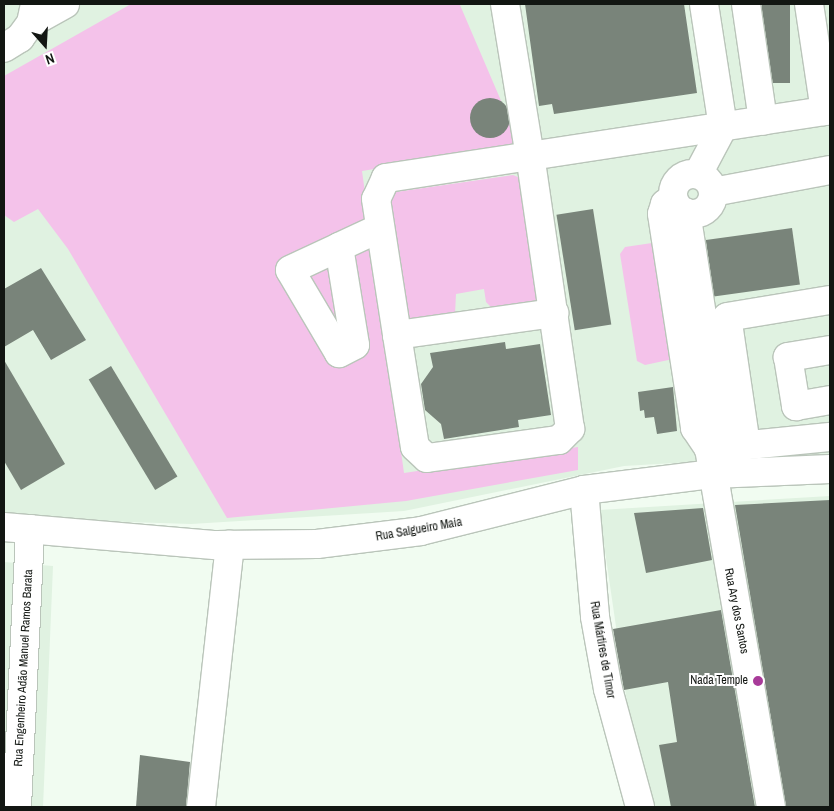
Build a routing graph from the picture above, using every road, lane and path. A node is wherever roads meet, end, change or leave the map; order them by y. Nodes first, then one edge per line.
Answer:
1 (65, 4) edge
2 (505, 4) edge
3 (704, 4) edge
4 (746, 4) edge
5 (809, 4) edge
6 (33, 13) edge
7 (4, 48) edge
8 (763, 121) junction
9 (724, 128) junction
10 (530, 156) junction
11 (830, 170) edge
12 (706, 183) junction
13 (380, 228) junction
14 (339, 247) dead end
15 (830, 300) edge
16 (554, 313) junction
17 (396, 335) junction
18 (830, 350) edge
19 (830, 400) edge
20 (830, 437) edge
21 (746, 445) junction
22 (711, 461) junction
23 (830, 469) edge
24 (584, 490) junction
25 (17, 528) edge
26 (230, 545) junction
27 (17, 807) edge
28 (201, 807) edge
29 (640, 807) edge
30 (771, 807) edge

1 - 6 street
2 - 10 street
3 - 9 street
4 - 8 street
5 - 8 street
6 - 7 street
8 - 9 street
9 - 10 street
9 - 12 street
10 - 13 street
10 - 16 street
11 - 12 street
12 - 22 street
13 - 14 street
13 - 17 street
15 - 21 street
16 - 17 street
16 - 17 street
18 - 19 street
20 - 21 street
21 - 22 street
22 - 23 street, Rua Salgueiro Maia
22 - 24 street, Rua Salgueiro Maia
22 - 30 street, Rua Ary dos Santos
24 - 26 street, Rua Salgueiro Maia
24 - 29 street, Rua Mártires de Timor
25 - 26 street, Rua Salgueiro Maia
25 - 27 street, Rua Engenheiro Adão Manuel Ramos Barata
26 - 28 street

